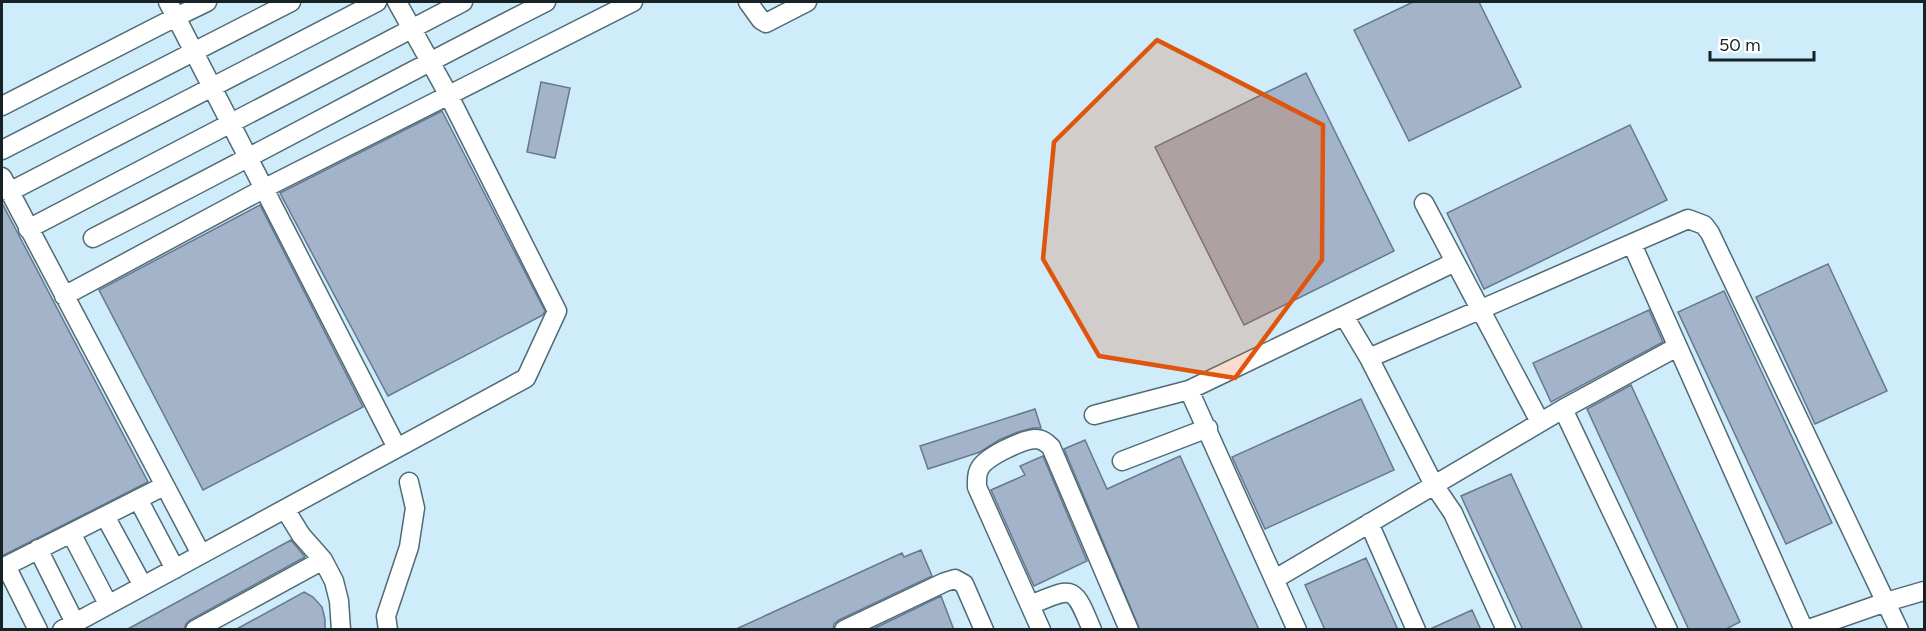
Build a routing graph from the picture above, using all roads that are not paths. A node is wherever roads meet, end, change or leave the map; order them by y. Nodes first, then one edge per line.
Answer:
1 (207, 2) edge
2 (291, 2) edge
3 (377, 2) edge
4 (397, 2) edge
5 (463, 2) edge
6 (546, 2) edge
7 (633, 2) edge
8 (748, 2) edge
9 (807, 2) edge
10 (172, 9) edge
11 (412, 27) junction
12 (194, 52) junction
13 (430, 61) junction
14 (212, 88) junction
15 (448, 94) junction
16 (2, 106) edge
17 (230, 123) junction
18 (2, 150) edge
19 (248, 159) junction
20 (5, 185) edge
21 (265, 188) junction
22 (1424, 203) dead end
23 (28, 229) junction
24 (93, 238) dead end
25 (1632, 244) junction
26 (1455, 262) junction
27 (63, 296) junction
28 (1481, 311) junction
29 (1344, 316) junction
30 (1677, 346) junction
31 (1369, 358) junction
32 (1189, 390) junction
33 (1563, 409) junction
34 (1094, 415) dead end
35 (1540, 422) junction
36 (1208, 428) junction
37 (397, 448) junction
38 (1122, 461) dead end
39 (409, 482) dead end
40 (1434, 485) junction
41 (164, 486) junction
42 (138, 499) junction
43 (285, 509) junction
44 (105, 516) junction
45 (1369, 523) junction
46 (71, 533) junction
47 (38, 549) junction
48 (201, 554) junction
49 (325, 565) junction
50 (4, 567) edge
51 (175, 569) junction
52 (1275, 579) junction
53 (144, 586) junction
54 (1924, 591) edge
55 (1886, 602) junction
56 (108, 604) junction
57 (1030, 605) junction
58 (69, 626) edge
59 (38, 630) edge
60 (195, 630) edge
61 (219, 630) edge
62 (341, 630) edge
63 (388, 630) edge
64 (844, 630) edge
65 (984, 630) edge
66 (1041, 630) edge
67 (1092, 630) edge
68 (1129, 630) edge
69 (1298, 630) edge
70 (1416, 630) edge
71 (1506, 630) edge
72 (1668, 630) edge
73 (1805, 630) edge
74 (1899, 630) edge

1 - 10 lane
2 - 12 lane
3 - 14 lane
4 - 11 lane
5 - 11 lane
6 - 13 lane
7 - 15 lane
8 - 9 lane
10 - 12 lane
10 - 16 lane
11 - 13 lane
11 - 17 lane
12 - 14 lane
12 - 18 lane
13 - 15 lane
13 - 19 lane
14 - 17 lane
14 - 20 lane
15 - 21 lane
15 - 37 lane
17 - 19 lane
17 - 23 lane
19 - 21 lane
19 - 24 lane
20 - 23 lane
21 - 27 lane
21 - 37 lane
22 - 26 lane
23 - 27 lane
25 - 28 lane
25 - 30 lane
25 - 55 lane
26 - 28 lane
26 - 29 lane
27 - 41 lane
28 - 31 lane
28 - 35 lane
29 - 31 lane
29 - 32 lane
30 - 33 lane
30 - 73 lane
31 - 40 lane
32 - 34 lane
32 - 36 lane
33 - 35 lane
33 - 72 lane
35 - 40 lane
36 - 38 lane
36 - 52 lane
37 - 43 lane
39 - 63 lane
40 - 45 lane
40 - 71 lane
41 - 42 lane
41 - 48 lane
42 - 44 lane
42 - 51 lane
43 - 48 lane
43 - 49 lane
44 - 46 lane
44 - 53 lane
45 - 52 lane
45 - 70 lane
46 - 47 lane
46 - 56 lane
47 - 50 lane
47 - 58 lane
48 - 51 lane
49 - 60 lane
49 - 61 lane
49 - 62 lane
50 - 59 lane
51 - 53 lane
52 - 69 lane
53 - 56 lane
54 - 55 lane
55 - 73 lane
55 - 74 lane
56 - 58 lane
57 - 66 lane
57 - 67 lane
57 - 68 lane
64 - 65 lane

